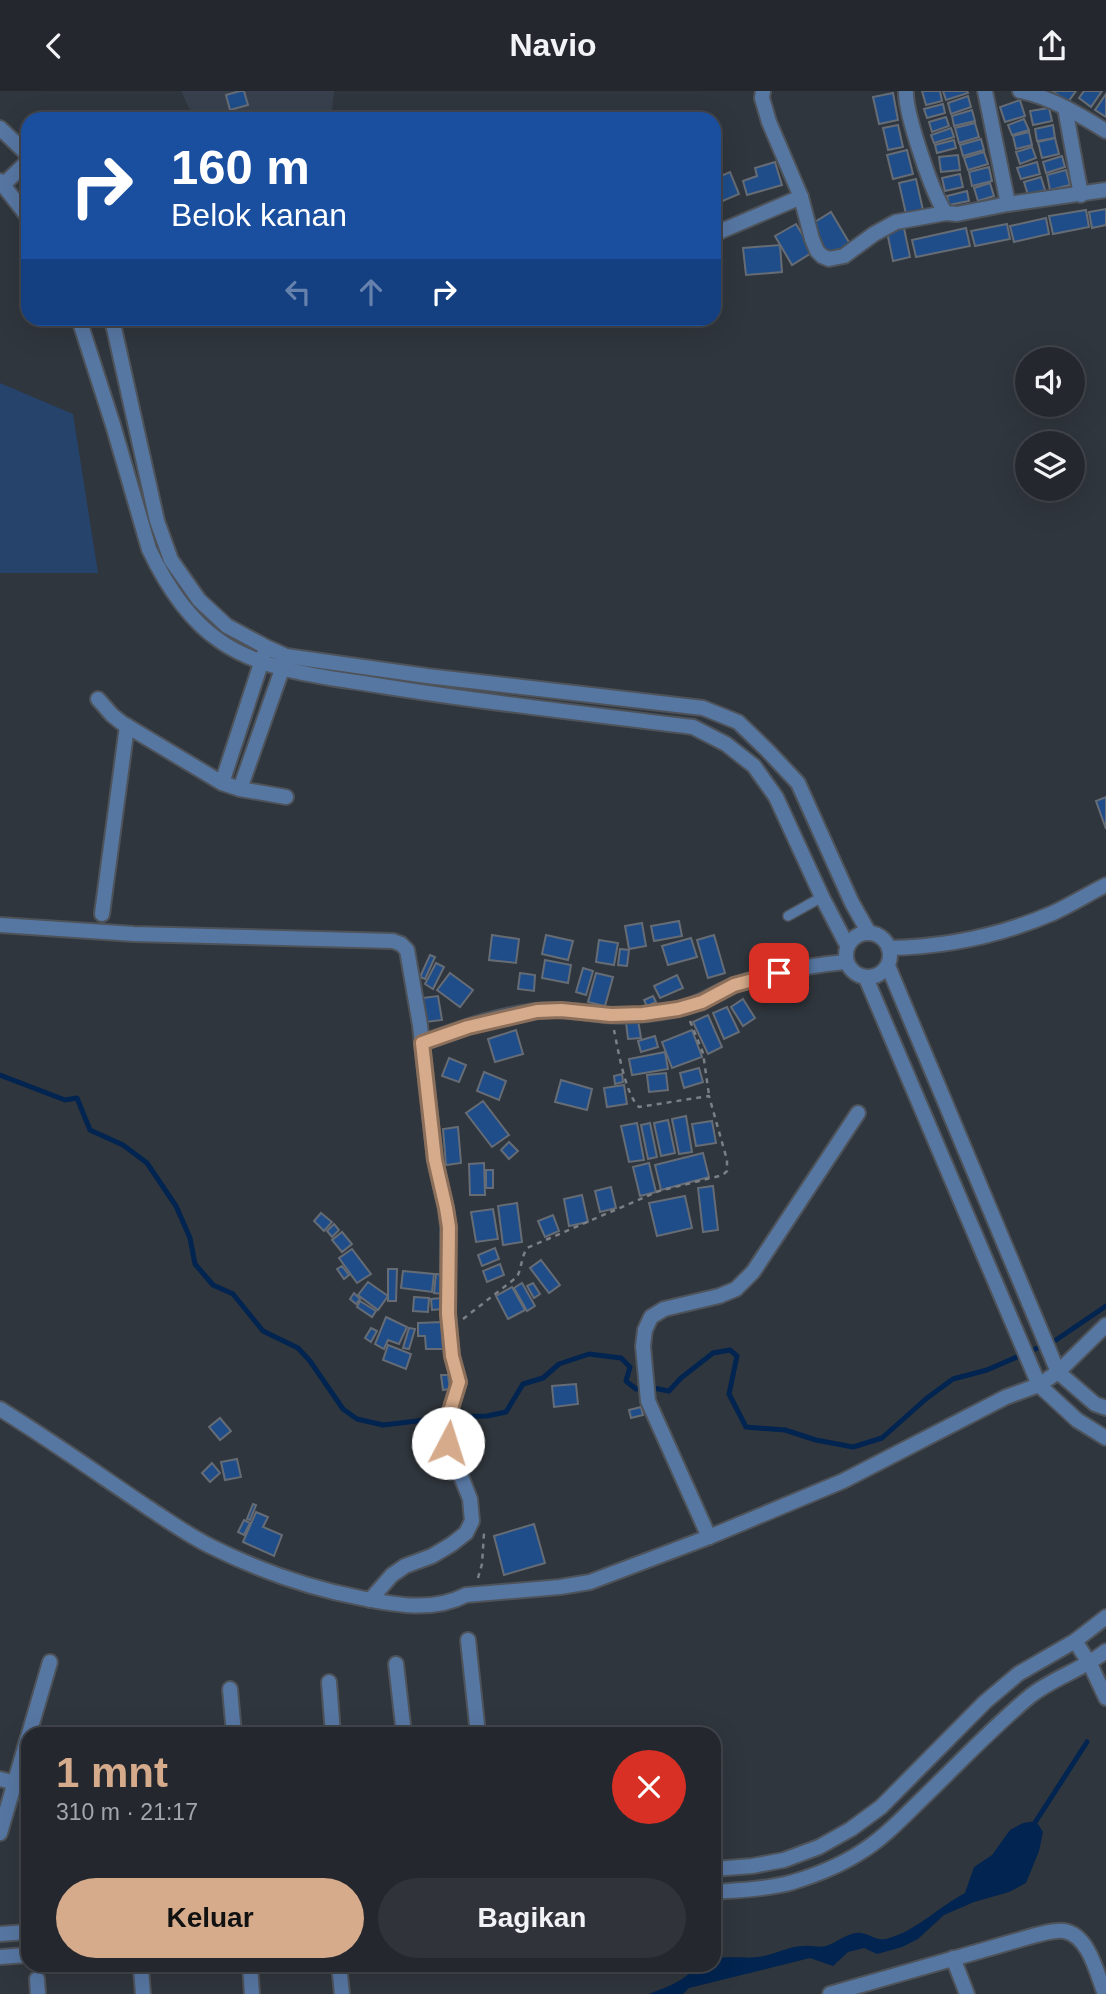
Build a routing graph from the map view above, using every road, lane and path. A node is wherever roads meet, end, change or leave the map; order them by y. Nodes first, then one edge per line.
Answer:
1 (763, 91) edge
2 (906, 91) edge
3 (985, 91) edge
4 (1020, 91) edge
5 (1065, 108) junction
6 (0, 128) edge
7 (1106, 131) edge
8 (21, 150) edge
9 (21, 165) edge
10 (2, 183) edge
11 (1106, 190) edge
12 (1081, 195) junction
13 (801, 197) junction
14 (1008, 204) junction
15 (21, 208) edge
16 (946, 213) junction
17 (721, 231) edge
18 (81, 326) edge
19 (115, 326) edge
20 (264, 655) junction
21 (284, 662) junction
22 (428, 676) junction
23 (425, 693) junction
24 (98, 699) dead end
25 (127, 726) junction
26 (222, 783) junction
27 (240, 789) junction
28 (286, 797) dead end
29 (1106, 885) edge
30 (822, 897) junction
31 (102, 914) dead end
32 (788, 916) dead end
33 (0, 925) edge
34 (869, 933) junction
35 (847, 945) junction
36 (889, 948) junction
37 (846, 962) junction
38 (888, 966) junction
39 (866, 978) junction
40 (686, 1007) junction
41 (611, 1015) junction
42 (422, 1043) junction
43 (709, 1096) junction
44 (858, 1113) dead end
45 (1106, 1325) edge
46 (449, 1329) junction
47 (1058, 1372) junction
48 (1039, 1385) junction
49 (1106, 1408) edge
50 (0, 1409) edge
51 (1106, 1438) edge
52 (472, 1511) junction
53 (709, 1537) junction
54 (466, 1595) junction
55 (370, 1600) junction
56 (1106, 1617) edge
57 (468, 1640) dead end
58 (1075, 1641) junction
59 (1106, 1651) edge
60 (50, 1662) dead end
61 (396, 1664) dead end
62 (1090, 1664) junction
63 (329, 1682) dead end
64 (230, 1689) dead end
65 (1106, 1698) edge
66 (30, 1727) edge
67 (233, 1727) edge
68 (332, 1727) edge
69 (403, 1727) edge
70 (477, 1727) edge
71 (0, 1779) edge
72 (21, 1784) edge
73 (0, 1833) edge
74 (721, 1868) edge
75 (721, 1891) edge
76 (21, 1932) edge
77 (0, 1934) edge
78 (21, 1956) edge
79 (0, 1957) edge
80 (953, 1958) junction
81 (141, 1972) edge
82 (250, 1972) edge
83 (340, 1972) edge
84 (143, 1994) edge
85 (252, 1994) edge
86 (342, 1994) edge
87 (830, 1994) edge
88 (967, 1994) edge
89 (1105, 1994) edge

1 - 13 street
2 - 16 street
3 - 14 street
4 - 5 street
5 - 7 street
5 - 12 street
6 - 8 street
9 - 10 street
10 - 15 street
11 - 12 street
12 - 14 street
13 - 16 street
13 - 17 street
14 - 16 street
18 - 20 street
19 - 20 street
20 - 21 street
20 - 26 street
21 - 22 street
21 - 23 street
21 - 27 street
22 - 23 lane
22 - 34 street
23 - 30 street
24 - 25 street
25 - 26 street
25 - 31 street
26 - 27 street
27 - 28 street
29 - 36 street
30 - 32 lane
30 - 35 street
33 - 42 street
34 - 35 street
34 - 36 street
35 - 37 street
36 - 38 street
37 - 39 street
37 - 40 street
38 - 39 street
38 - 47 street
39 - 48 street
40 - 41 street
40 - 43 path
41 - 42 street
41 - 43 path
42 - 46 street
43 - 46 path
44 - 53 street
45 - 47 street
46 - 52 street
47 - 48 street
47 - 49 street
48 - 51 street
48 - 53 street
50 - 55 street
52 - 54 path
52 - 55 street
53 - 54 street
54 - 55 street
56 - 58 street
57 - 70 street
58 - 62 street
58 - 74 street
59 - 62 street
60 - 66 street
61 - 69 street
62 - 65 street
62 - 75 street
63 - 68 street
64 - 67 street
71 - 72 street
72 - 73 street
76 - 77 street
78 - 79 street
80 - 87 street
80 - 88 street
80 - 89 street
81 - 84 street
82 - 85 street
83 - 86 street

